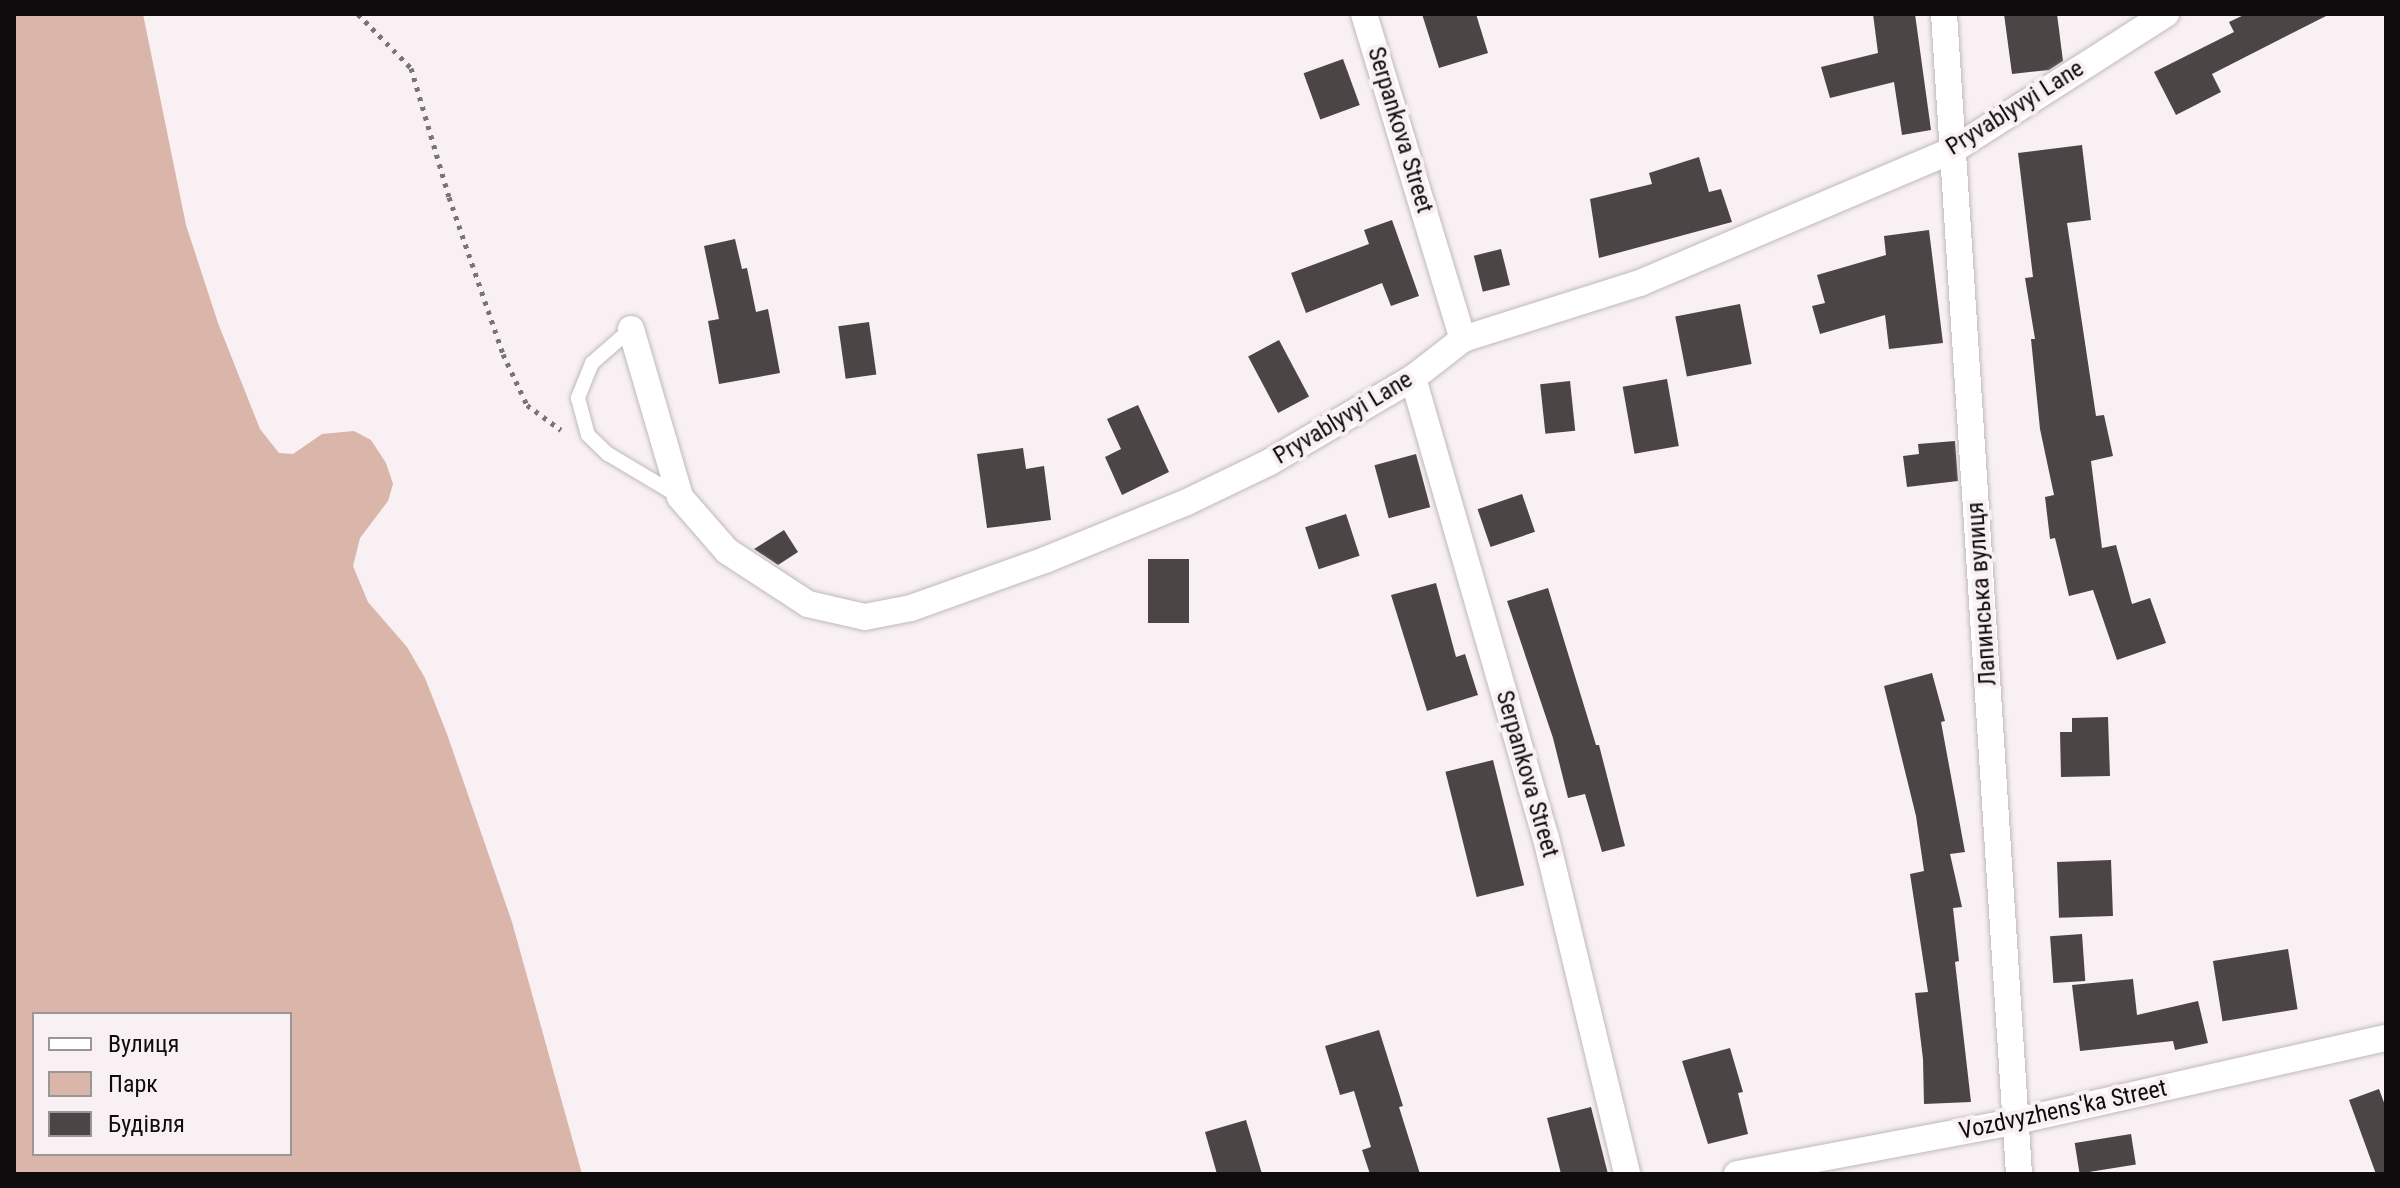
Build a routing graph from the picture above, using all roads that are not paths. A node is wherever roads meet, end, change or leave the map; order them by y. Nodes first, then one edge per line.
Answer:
1 (1364, 14) edge
2 (1944, 14) edge
3 (2166, 14) edge
4 (1953, 150) junction
5 (631, 329) joint
6 (1463, 339) junction
7 (1413, 378) junction
8 (680, 497) junction
9 (2386, 1038) edge
10 (2017, 1121) junction
11 (1627, 1174) edge
12 (1737, 1174) edge
13 (2019, 1174) edge

1 - 6 street, Serpankova Street
2 - 4 street, Лапинська вулиця
3 - 4 street, Pryvablyvyi Lane
4 - 6 street, Pryvablyvyi Lane
4 - 10 street, Лапинська вулиця
5 - 8 street, Pryvablyvyi Lane
5 - 8 lane
6 - 7 street, Pryvablyvyi Lane
7 - 8 street, Pryvablyvyi Lane
7 - 11 street, Serpankova Street
9 - 10 street, Vozdvyzhens'ka Street
10 - 12 street, Vozdvyzhens'ka Street
10 - 13 street, Лапинська вулиця

